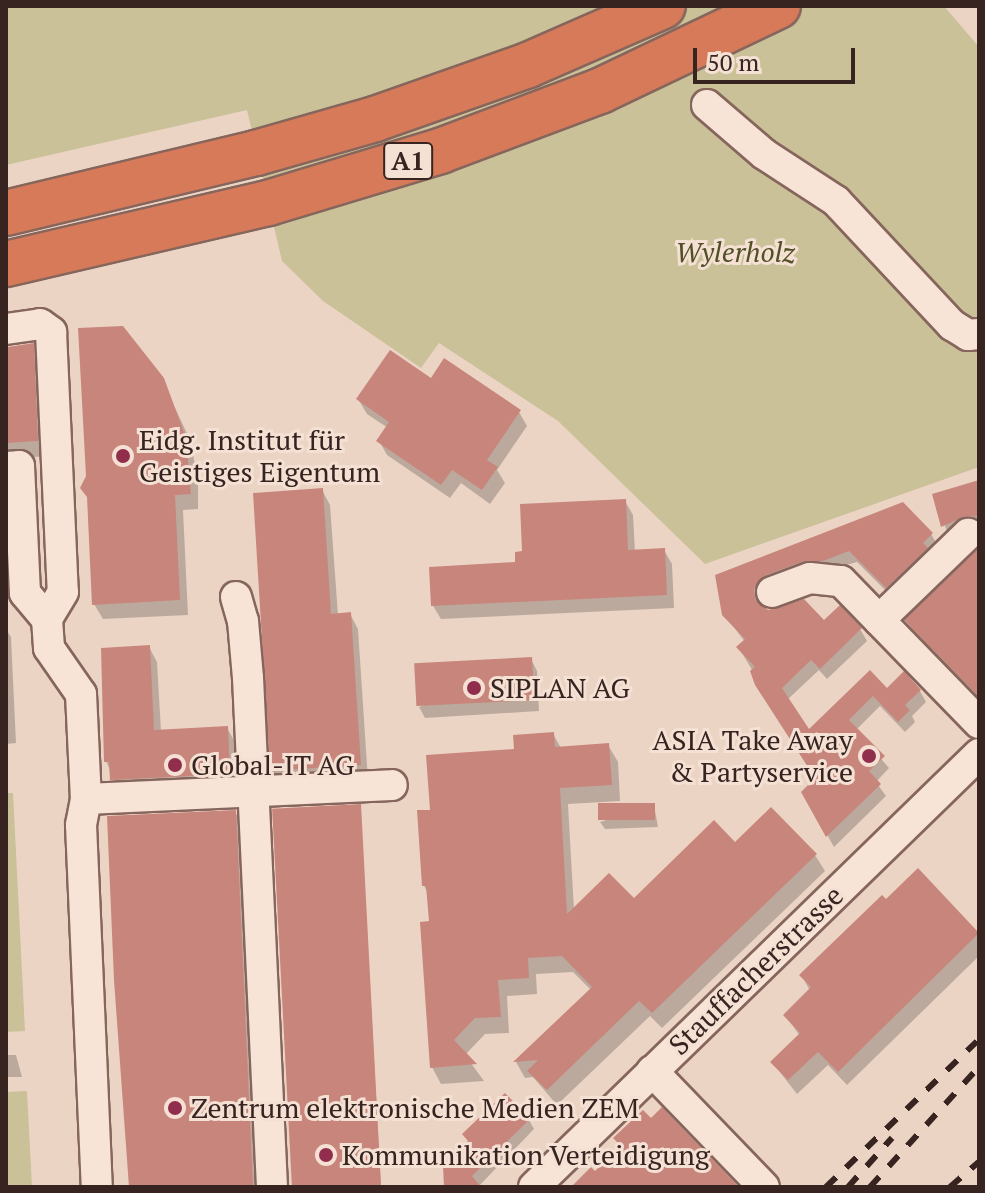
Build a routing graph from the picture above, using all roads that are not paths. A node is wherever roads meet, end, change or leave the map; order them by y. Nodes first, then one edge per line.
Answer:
1 (663, 6) edge
2 (778, 6) edge
3 (707, 105) dead end
4 (6, 213) edge
5 (6, 264) edge
6 (6, 329) edge
7 (979, 334) edge
8 (13, 480) edge
9 (58, 491) junction
10 (968, 534) dead end
11 (772, 592) dead end
12 (236, 597) dead end
13 (47, 619) junction
14 (879, 620) junction
15 (979, 723) edge
16 (979, 754) edge
17 (392, 785) dead end
18 (254, 791) junction
19 (86, 799) junction
20 (652, 1071) junction
21 (97, 1187) edge
22 (272, 1187) edge
23 (534, 1187) edge
24 (764, 1187) edge

1 - 4 highway, A1
2 - 5 highway, A1
3 - 7 street
6 - 9 street
8 - 9 street
8 - 13 street
9 - 13 street
10 - 14 street
11 - 14 street
12 - 18 street
13 - 19 street
14 - 15 street
16 - 20 street, Stauffacherstrasse
17 - 18 street
18 - 19 street
18 - 22 street
19 - 21 street
20 - 23 street, Stauffacherstrasse
20 - 24 street

